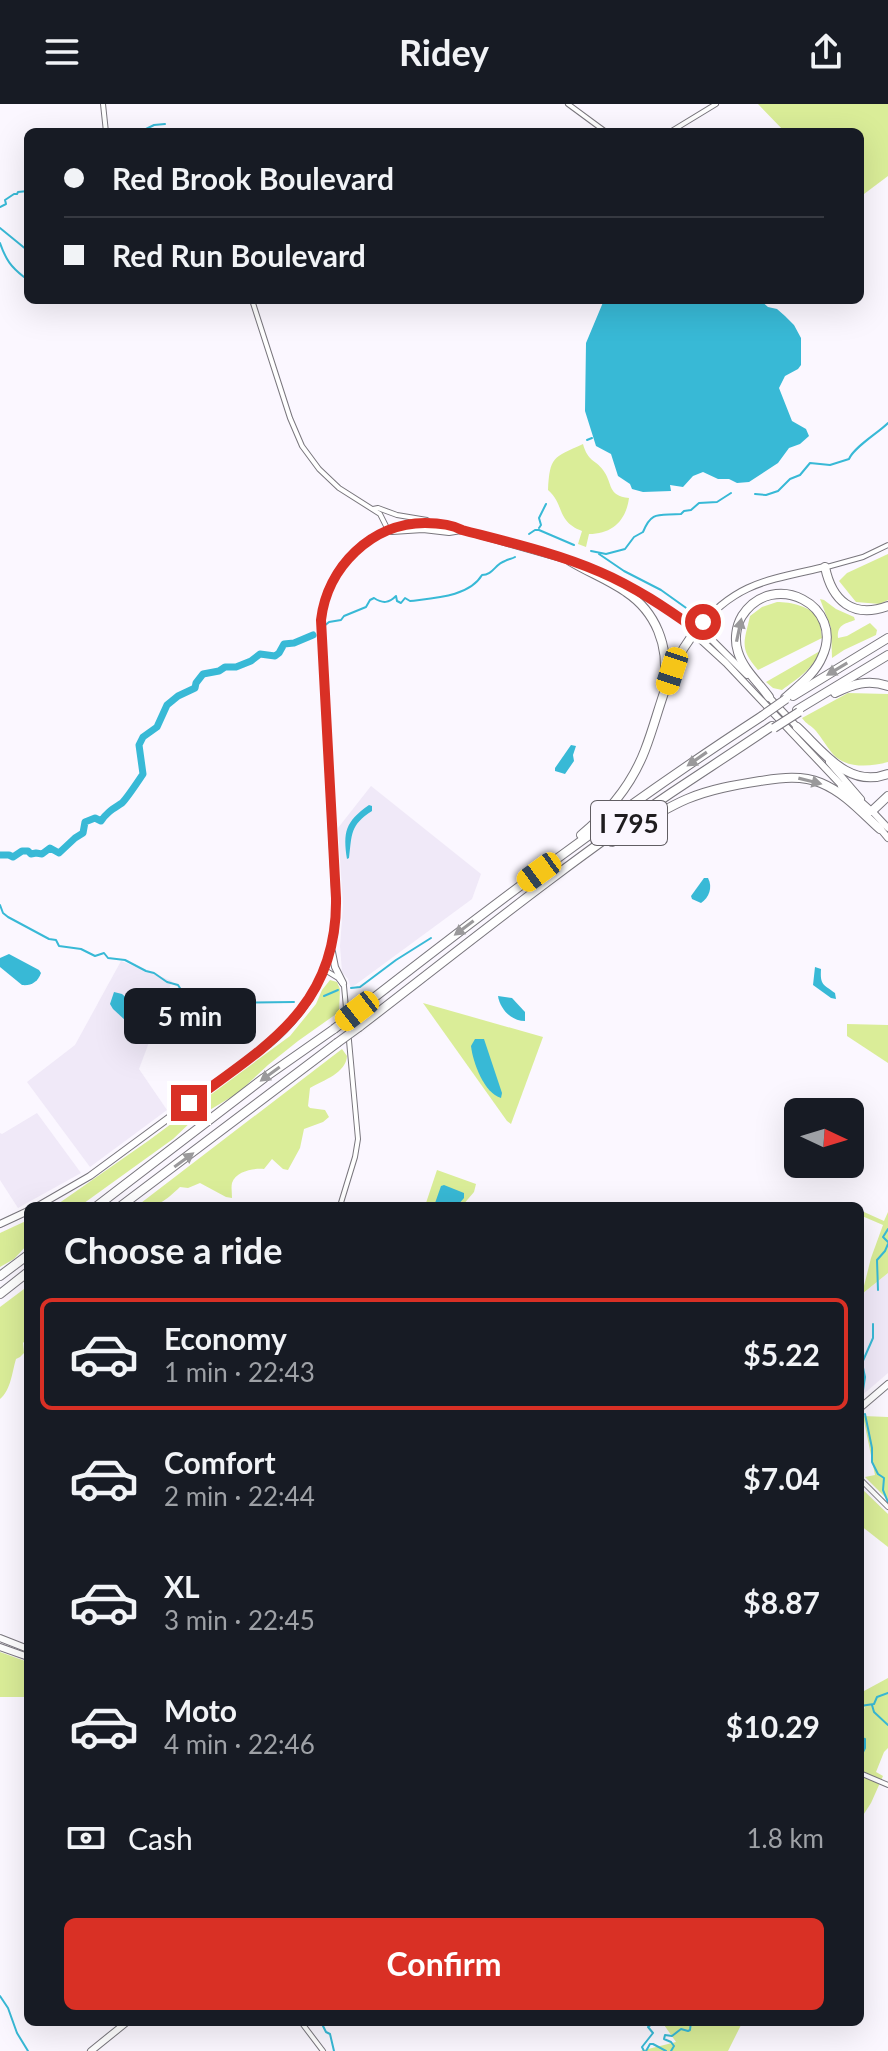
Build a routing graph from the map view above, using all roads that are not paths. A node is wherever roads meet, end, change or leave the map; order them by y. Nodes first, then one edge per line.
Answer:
1 (103, 104) edge
2 (568, 104) edge
3 (716, 104) edge
4 (106, 128) edge
5 (601, 128) edge
6 (677, 128) edge
7 (253, 304) edge
8 (373, 509) junction
9 (459, 529) junction
10 (389, 532) junction
11 (888, 545) edge
12 (570, 561) junction
13 (825, 567) junction
14 (888, 606) edge
15 (697, 630) junction
16 (888, 638) edge
17 (888, 655) edge
18 (888, 686) edge
19 (769, 697) junction
20 (786, 699) junction
21 (658, 711) junction
22 (798, 711) junction
23 (797, 727) junction
24 (888, 774) edge
25 (842, 786) junction
26 (888, 796) edge
27 (872, 811) junction
28 (884, 828) edge
29 (888, 838) edge
30 (537, 890) junction
31 (491, 907) junction
32 (332, 948) junction
33 (325, 970) junction
34 (343, 983) junction
35 (46, 1202) edge
36 (102, 1202) edge
37 (126, 1202) edge
38 (341, 1202) edge
39 (24, 1213) edge
40 (0, 1224) edge
41 (24, 1258) edge
42 (24, 1275) edge
43 (0, 1276) edge
44 (0, 1294) edge
45 (888, 1384) edge
46 (864, 1405) edge
47 (864, 1483) edge
48 (888, 1507) edge
49 (0, 1638) edge
50 (0, 1647) edge
51 (24, 1647) edge
52 (24, 1656) edge
53 (864, 1775) edge
54 (888, 1785) edge
55 (122, 2026) edge
56 (304, 2026) edge
57 (91, 2051) edge
58 (323, 2051) edge

1 - 4 street
2 - 5 street
3 - 6 street
7 - 8 street
8 - 9 street
8 - 10 street
9 - 10 main road
9 - 12 main road
10 - 32 main road
11 - 13 street
12 - 15 main road
12 - 21 highway
13 - 14 highway
13 - 15 main road
15 - 19 main road
15 - 21 highway
15 - 25 main road
16 -> 20 highway, I 795
17 - 22 highway, I 795
18 - 22 highway
19 -> 20 highway
19 - 23 main road
20 -> 31 highway, I 795, bridge
21 - 31 highway
22 - 30 highway, I 795, bridge
23 - 24 highway
23 - 27 main road
25 - 27 highway
25 - 28 main road
26 - 27 highway
27 - 28 main road
28 - 29 main road
30 -> 28 highway
37 -> 30 highway, I 795, bridge
31 -> 36 highway, I 795, bridge
32 - 33 main road
32 - 34 main road
33 - 34 street
33 - 35 main road
34 - 38 street
39 - 40 main road
41 - 43 highway
42 - 44 highway
45 - 46 main road
47 - 48 street
49 - 51 main road
50 - 52 main road
53 - 54 street
55 - 57 main road
56 - 58 street

